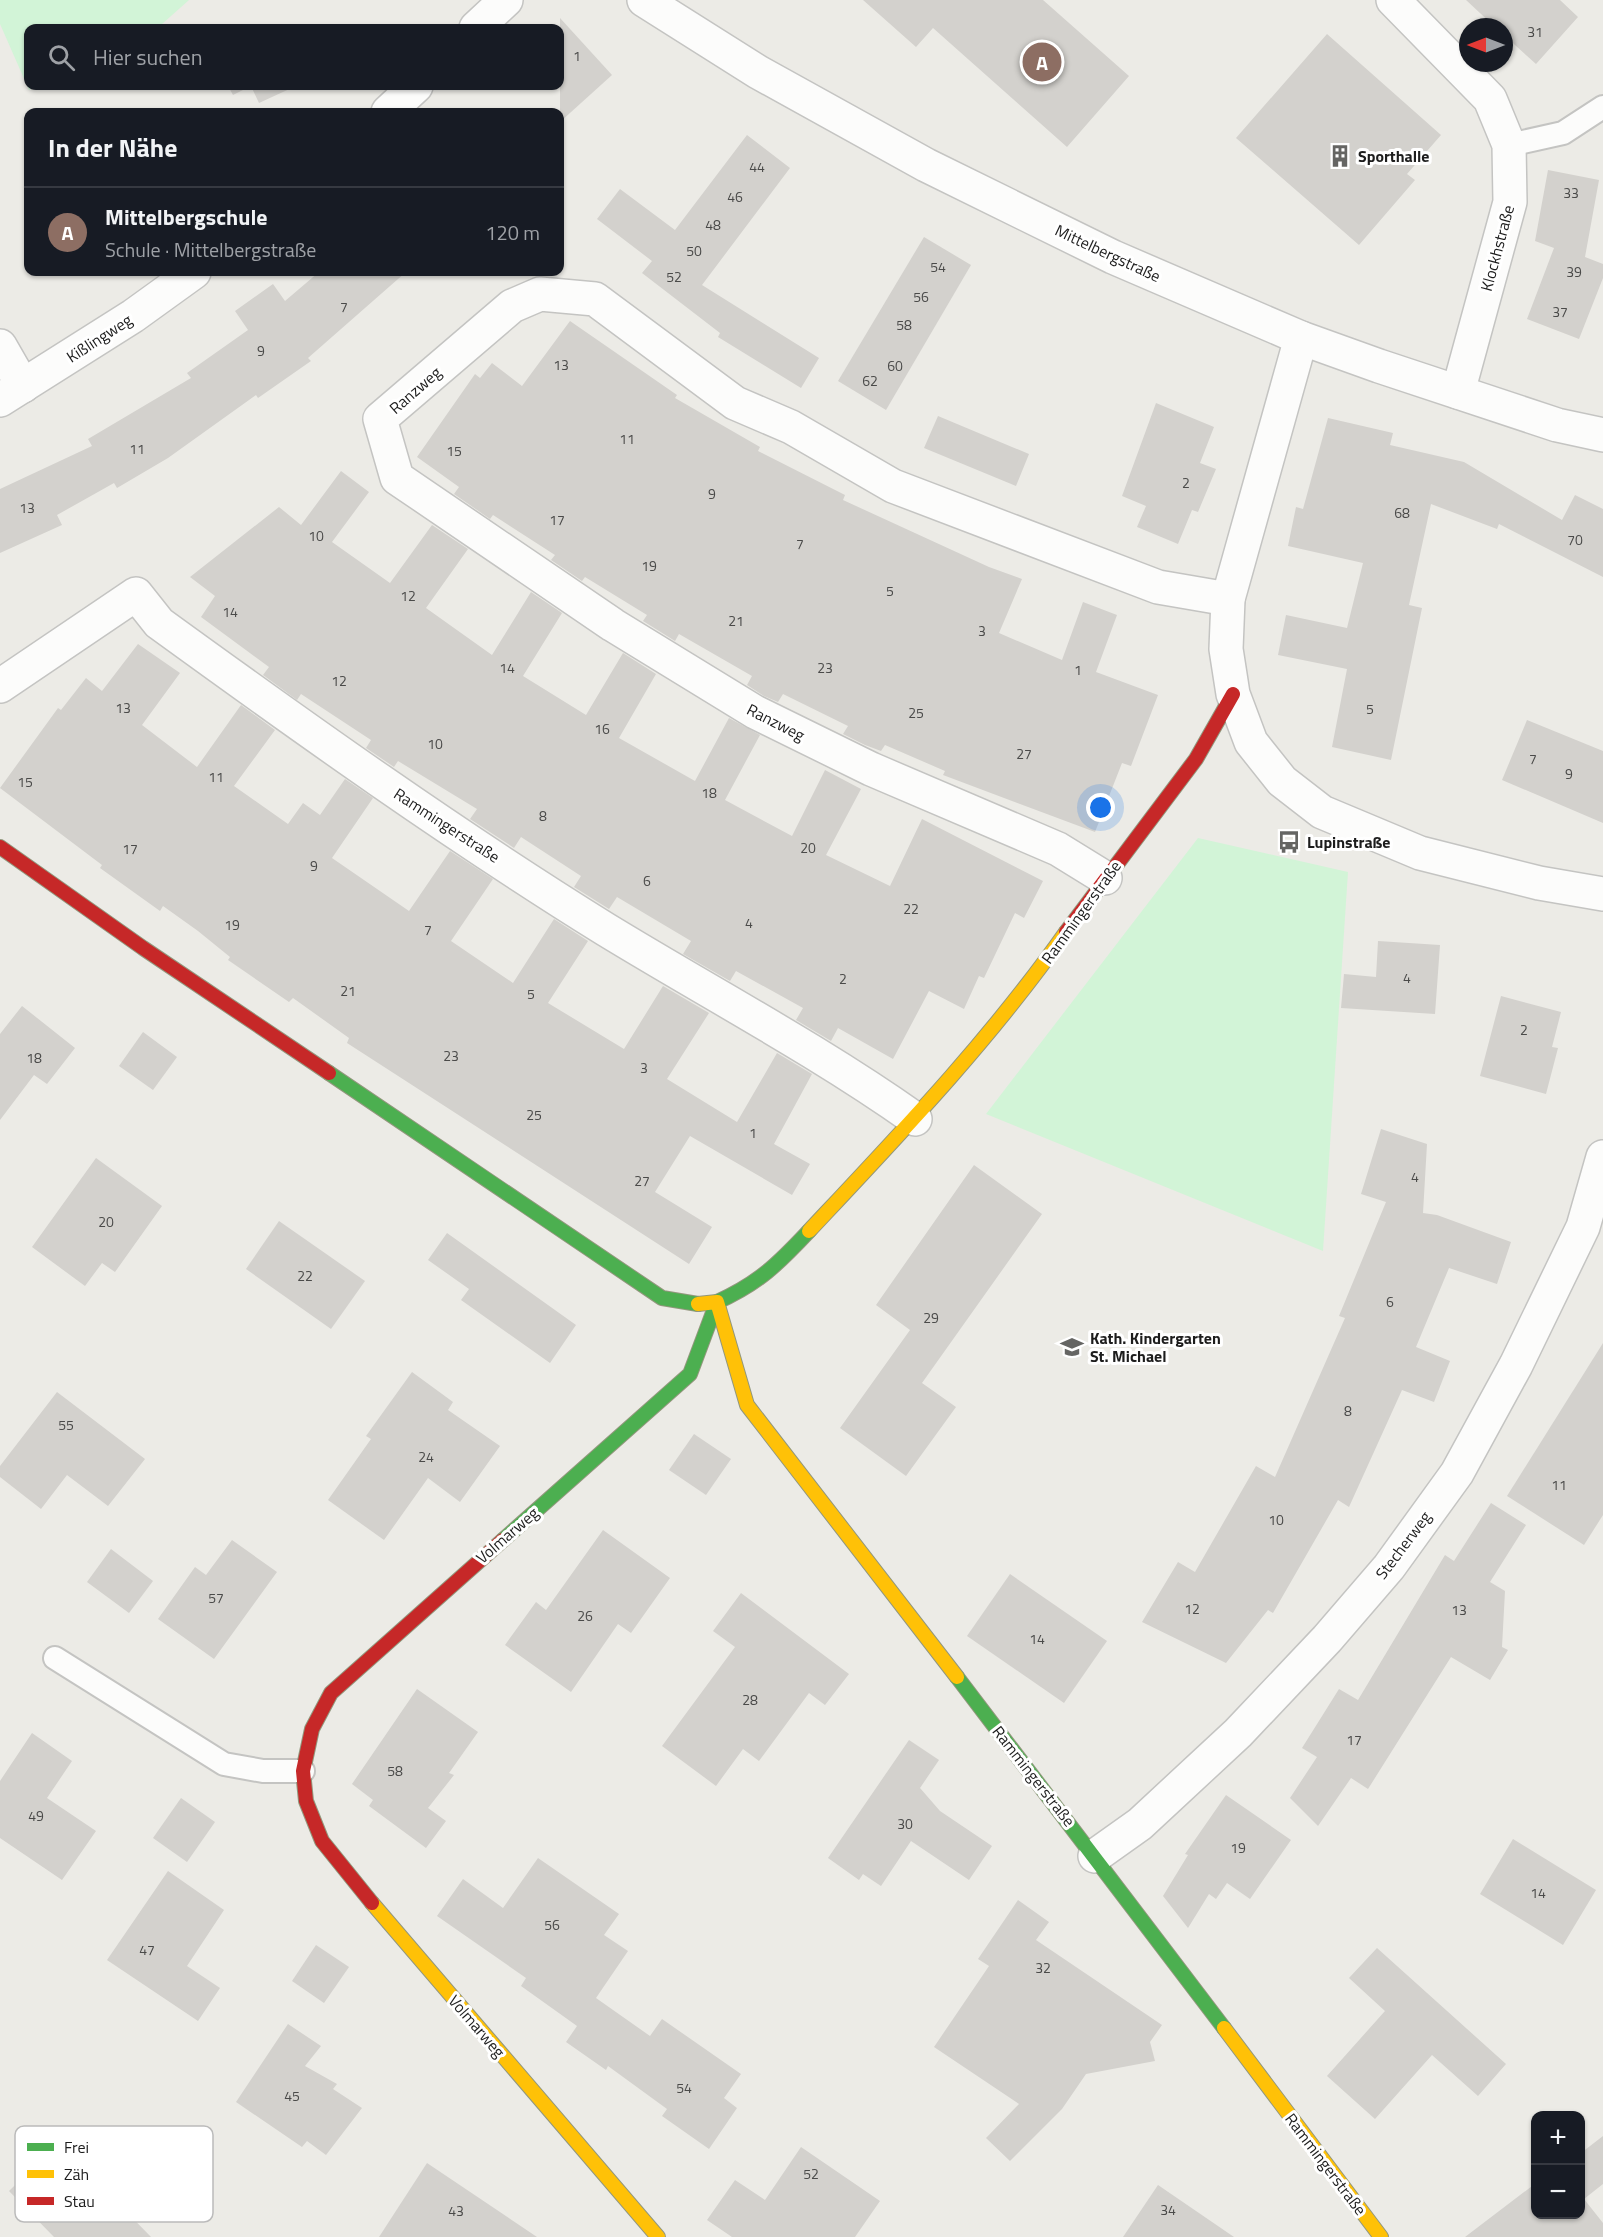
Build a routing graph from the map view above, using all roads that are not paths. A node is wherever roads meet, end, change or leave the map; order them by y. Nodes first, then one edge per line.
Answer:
1 (506, 0) edge
2 (644, 0) edge
3 (1393, 0) edge
4 (480, 24) edge
5 (412, 90) edge
6 (1603, 107) edge
7 (392, 108) edge
8 (1509, 145) junction
9 (188, 276) edge
10 (1301, 338) junction
11 (0, 346) edge
12 (1458, 392) junction
13 (11, 393) edge
14 (1603, 435) edge
15 (1228, 599) junction
16 (0, 686) edge
17 (1233, 694) junction
18 (0, 847) edge
19 (1105, 878) junction
20 (1603, 894) edge
21 (915, 1119) junction
22 (1603, 1157) edge
23 (717, 1302) junction
24 (55, 1658) dead end
25 (303, 1771) junction
26 (1095, 1856) junction
27 (658, 2237) edge
28 (1381, 2237) edge

1 - 4 street
2 - 10 street, Mittelbergstraße
3 - 8 street, Klockhstraße
5 - 7 street
6 - 8 lane
8 - 12 street, Klockhstraße
9 - 13 street, Kißlingweg
10 - 12 street, Mittelbergstraße
10 - 15 street
11 - 13 street
12 - 14 street, Mittelbergstraße
15 - 17 street
15 - 19 street, Ranzweg
16 - 21 street, Rammingerstraße
17 - 19 street, Rammingerstraße
17 - 20 street
18 - 23 street, Rammingerstraße
19 - 21 street, Rammingerstraße
21 - 23 street, Rammingerstraße
22 - 26 street, Stecherweg
23 - 25 street, Volmarweg
23 - 26 street, Rammingerstraße
24 - 25 lane
25 - 27 street, Volmarweg
26 - 28 street, Rammingerstraße

